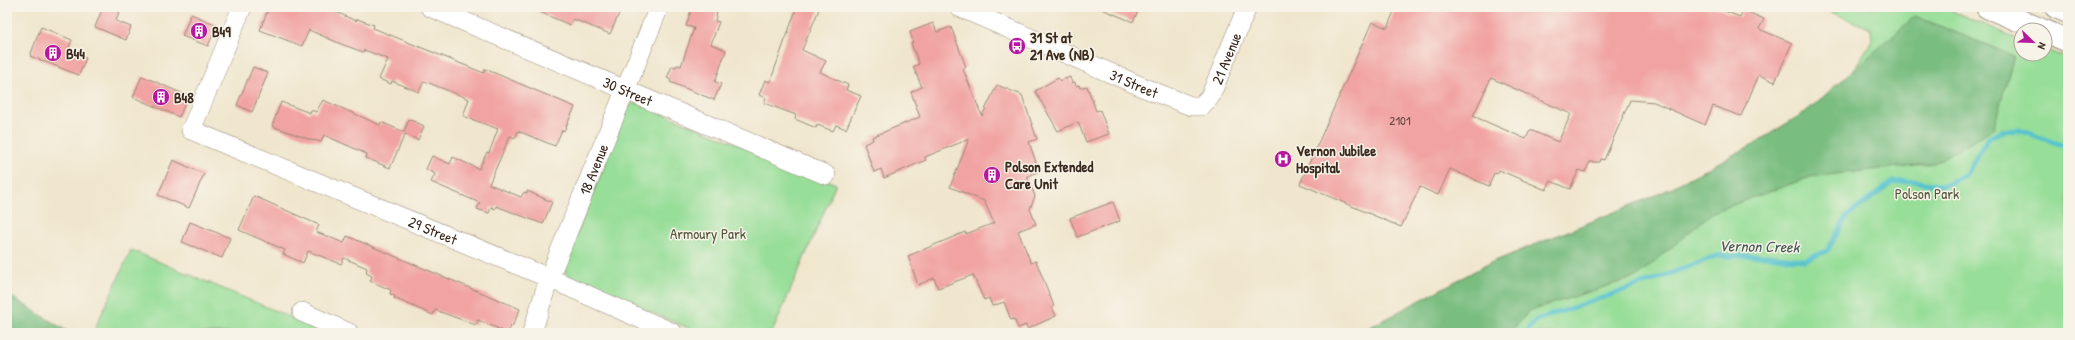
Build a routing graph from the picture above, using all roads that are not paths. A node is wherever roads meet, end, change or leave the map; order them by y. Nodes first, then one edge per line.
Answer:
1 (242, 7) edge
2 (430, 7) edge
3 (659, 7) edge
4 (960, 7) edge
5 (1247, 7) edge
6 (1987, 7) edge
7 (2056, 7) edge
8 (2068, 12) edge
9 (2023, 22) edge
10 (2053, 34) edge
11 (2068, 41) edge
12 (624, 89) junction
13 (1201, 106) joint
14 (826, 175) dead end
15 (549, 278) junction
16 (302, 312) dead end
17 (349, 333) edge
18 (532, 333) edge
19 (673, 333) edge

1 - 15 street, 29 Street
2 - 12 street, 30 Street
3 - 12 street, 18 Avenue
4 - 13 street, 31 Street
5 - 13 street, 21 Avenue
6 - 9 highway
7 - 8 highway
10 - 11 highway
12 - 14 street, 30 Street
12 - 15 street, 18 Avenue
15 - 18 street, 18 Avenue
15 - 19 street, 29 Street
16 - 17 street

